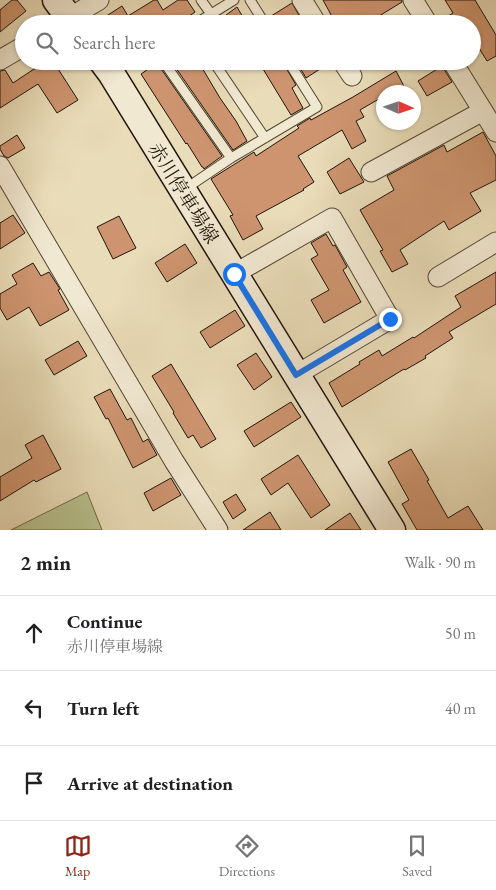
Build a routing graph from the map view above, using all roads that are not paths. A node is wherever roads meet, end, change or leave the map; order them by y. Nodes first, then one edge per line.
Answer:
1 (99, 0) edge
2 (201, 0) edge
3 (234, 0) edge
4 (250, 0) edge
5 (302, 0) edge
6 (413, 0) edge
7 (211, 14) joint
8 (67, 15) edge
9 (259, 15) edge
10 (311, 15) edge
11 (422, 15) edge
12 (118, 70) edge
13 (169, 70) edge
14 (219, 70) edge
15 (294, 70) edge
16 (458, 70) edge
17 (483, 111) junction
18 (496, 132) edge
19 (265, 138) junction
20 (231, 158) junction
21 (0, 166) edge
22 (371, 172) dead end
23 (183, 191) junction
24 (496, 242) edge
25 (234, 274) junction
26 (438, 277) dead end
27 (296, 375) junction
28 (218, 530) edge
29 (392, 530) edge

1 - 8 street
2 - 7 lane
3 - 7 lane
4 - 9 lane
5 - 10 street
6 - 11 street
12 - 23 main road, 赤川停車場線
13 - 20 lane
14 - 19 lane
15 - 19 lane
16 - 17 street
17 - 18 street
17 - 22 street
19 - 20 lane
20 - 23 lane
21 - 28 street
23 - 25 main road, 赤川停車場線
24 - 26 street
25 - 27 main road, 赤川停車場線
25 - 27 street
27 - 29 main road, 赤川停車場線

